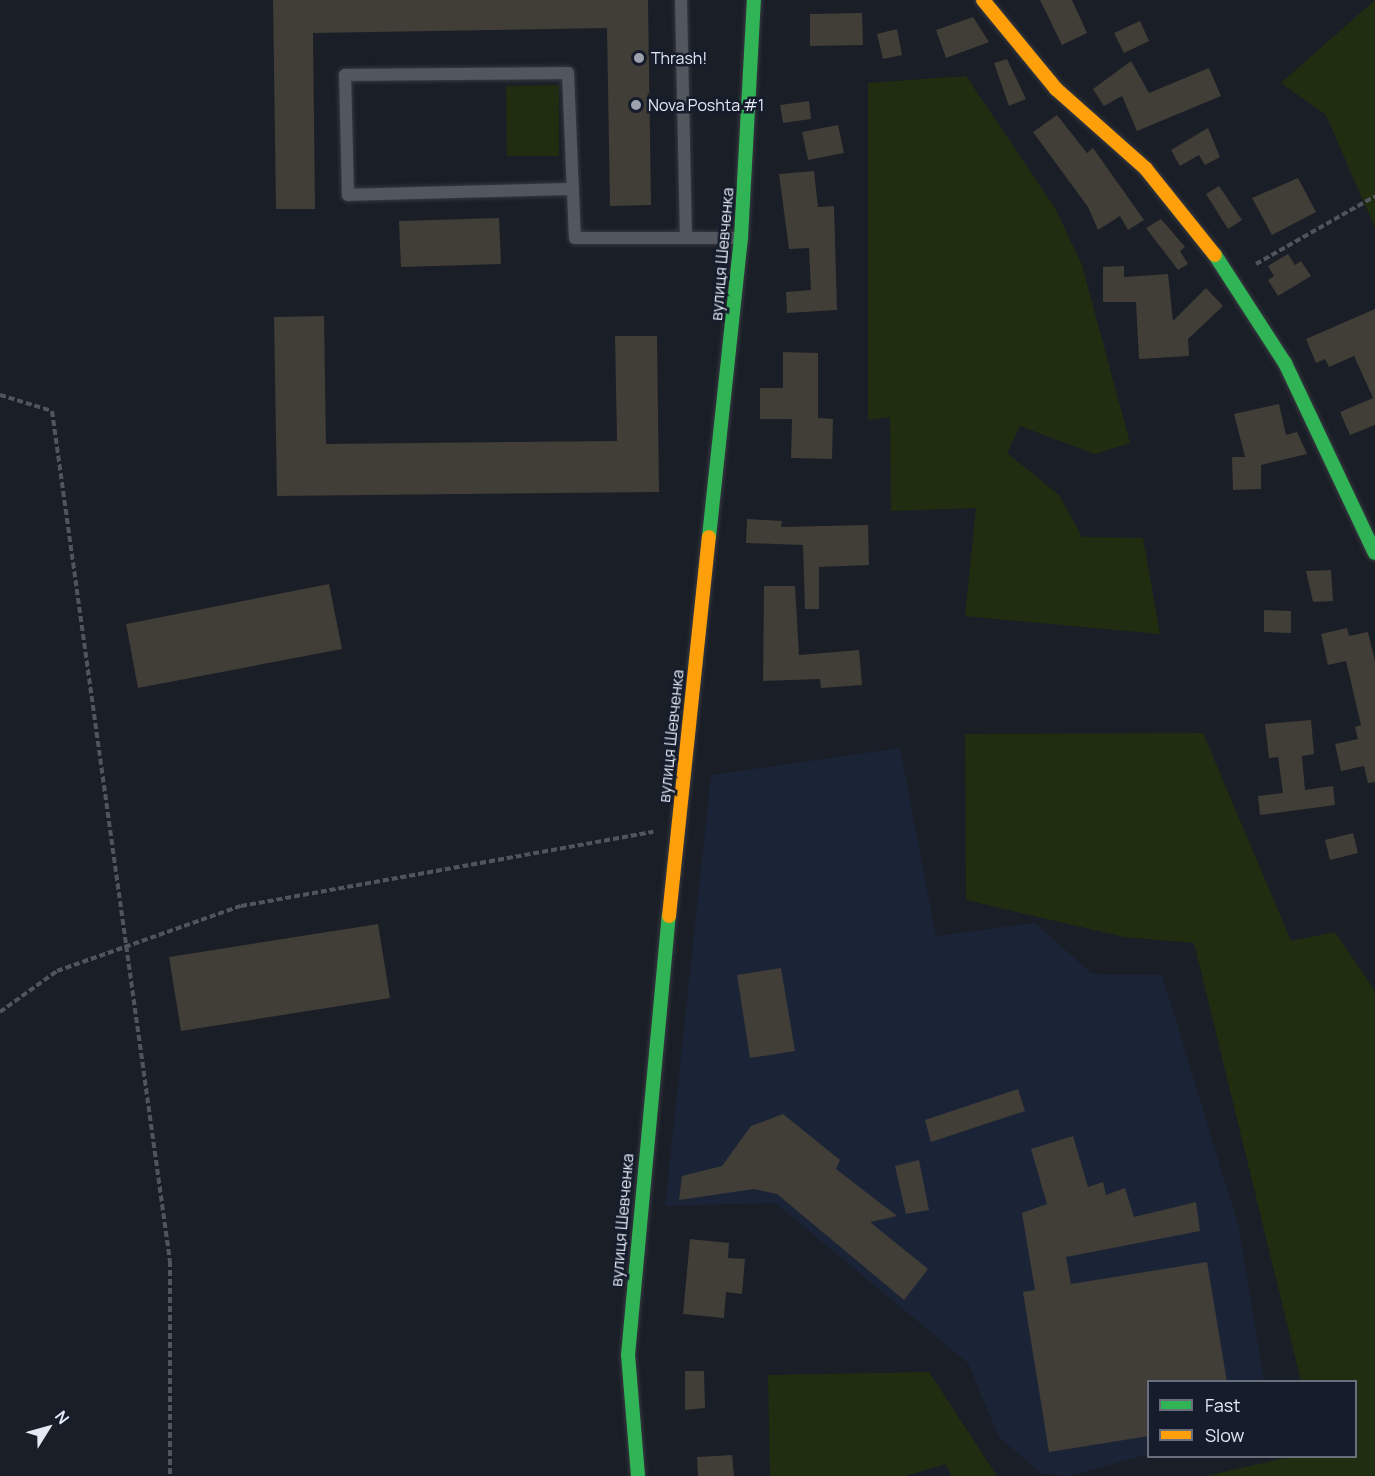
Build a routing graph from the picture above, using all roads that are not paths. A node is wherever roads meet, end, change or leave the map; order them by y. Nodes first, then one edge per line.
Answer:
1 (681, 0) edge
2 (754, 0) edge
3 (983, 0) edge
4 (572, 189) junction
5 (686, 234) junction
6 (741, 238) junction
7 (1375, 553) edge
8 (638, 1476) edge

1 - 5 lane
2 - 6 street, вулиця Шевченка
3 - 7 street
4 - 4 lane
4 - 5 lane
5 - 6 lane
6 - 8 street, вулиця Шевченка

